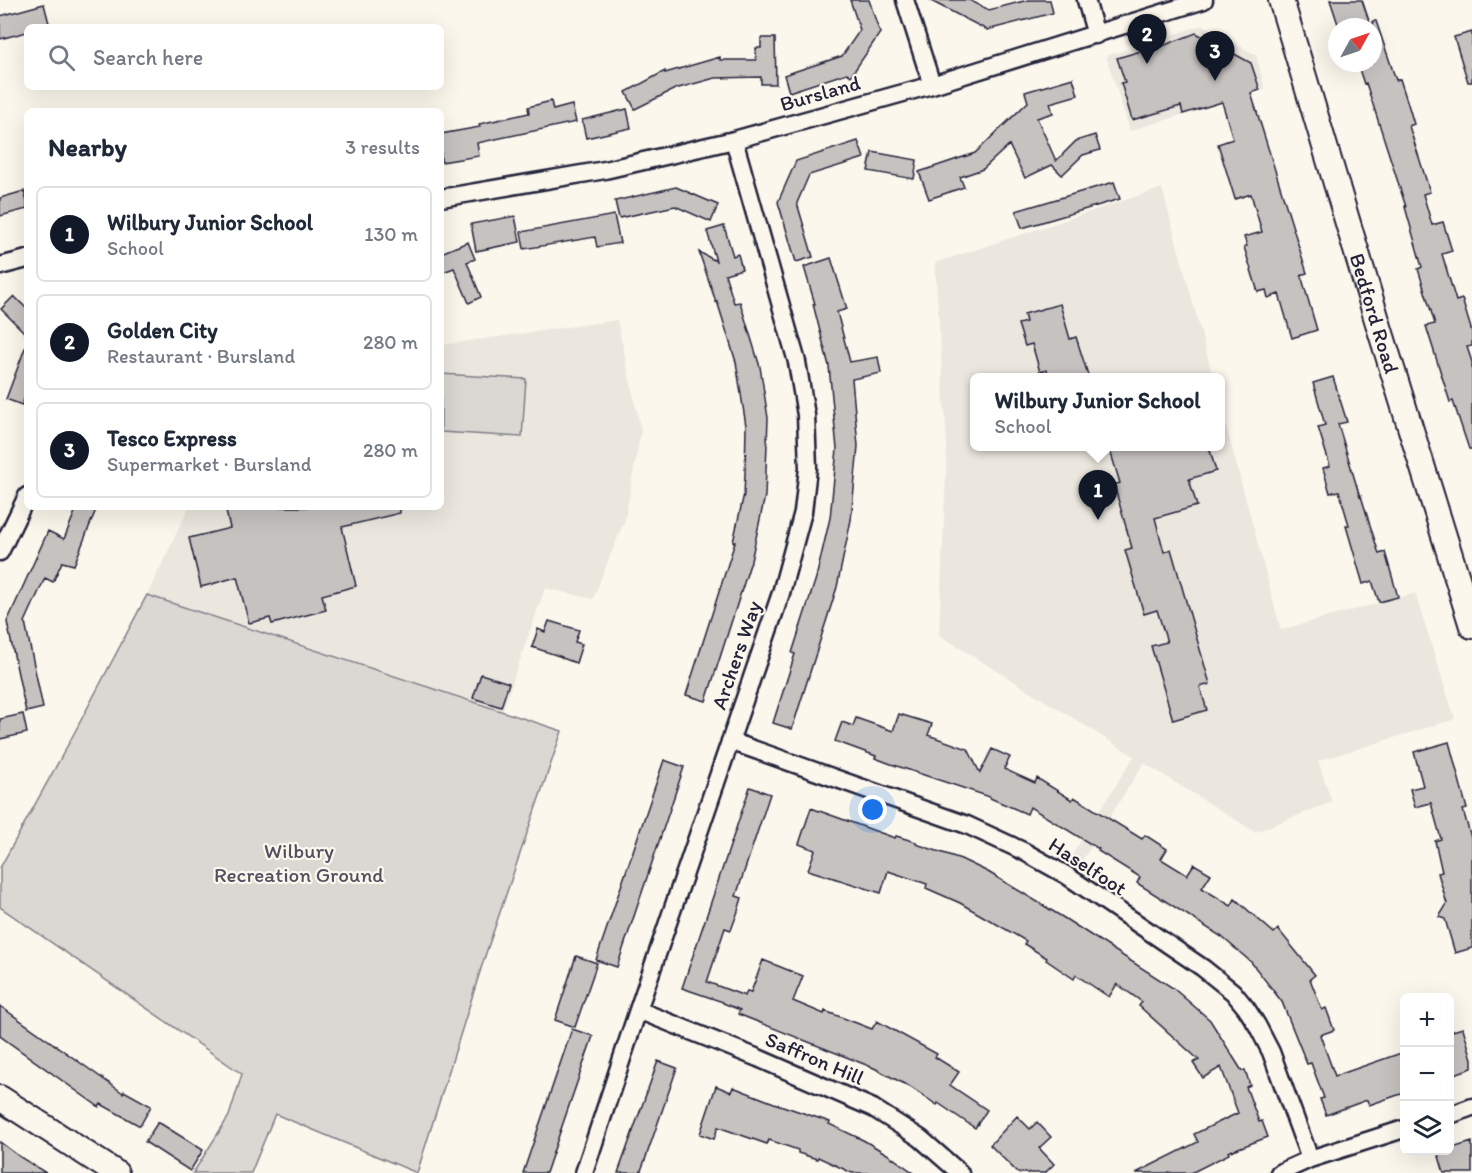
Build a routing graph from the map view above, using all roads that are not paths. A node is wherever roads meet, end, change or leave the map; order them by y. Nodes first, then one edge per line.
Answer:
1 (905, 0) edge
2 (1086, 0) edge
3 (1204, 0) edge
4 (1281, 0) edge
5 (1096, 35) junction
6 (932, 85) junction
7 (734, 140) junction
8 (444, 197) edge
9 (24, 260) edge
10 (0, 266) edge
11 (24, 502) edge
12 (0, 552) edge
13 (1472, 626) edge
14 (730, 741) junction
15 (638, 1010) junction
16 (0, 1098) edge
17 (1472, 1107) edge
18 (1454, 1112) edge
19 (1400, 1130) edge
20 (1310, 1159) junction
21 (103, 1169) edge
22 (584, 1173) edge
23 (960, 1173) edge
24 (1279, 1173) edge

1 - 6 street
2 - 5 street
3 - 5 street, Bursland
4 - 13 street, Bedford Road
5 - 6 street, Bursland
6 - 7 street, Bursland
7 - 8 street, Bursland
7 - 14 street, Archers Way
9 - 10 street
11 - 12 street
14 - 15 street, Archers Way
14 - 20 street, Haselfoot
15 - 22 street, Archers Way
15 - 23 street, Saffron Hill
16 - 21 street
17 - 18 street
19 - 20 street
20 - 24 street

